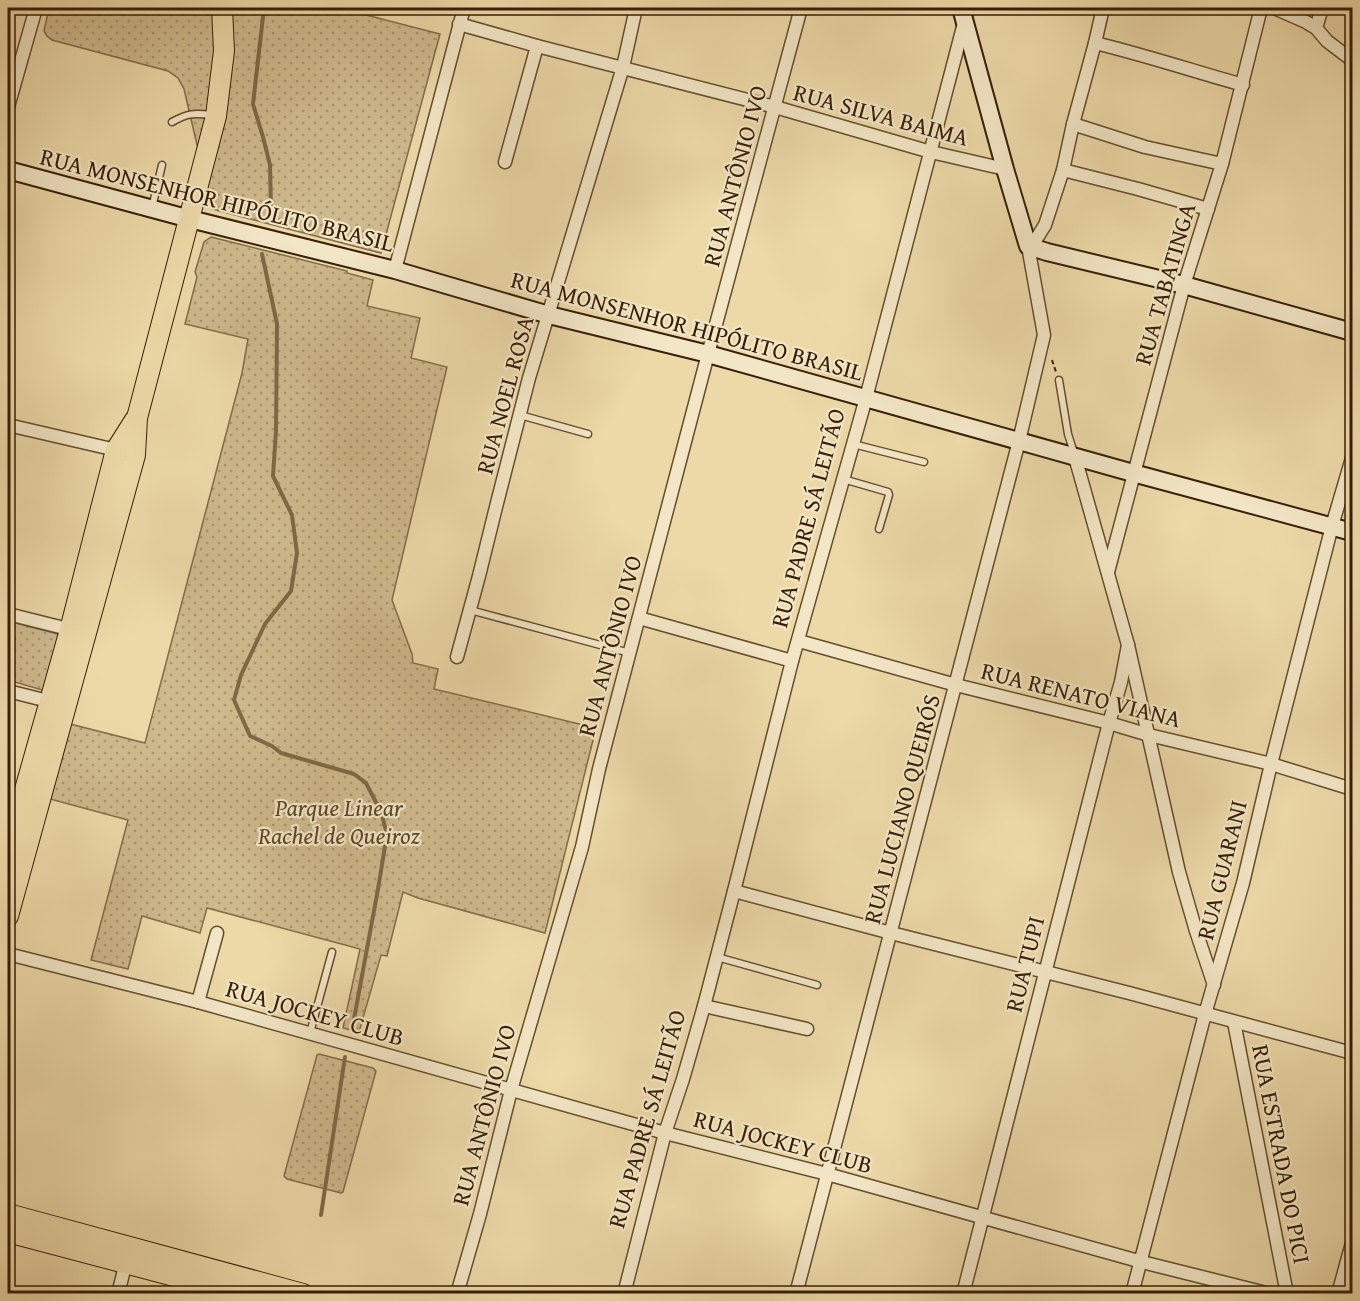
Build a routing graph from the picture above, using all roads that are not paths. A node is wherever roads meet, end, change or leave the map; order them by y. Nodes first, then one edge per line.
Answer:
1 (36, 8) edge
2 (222, 8) edge
3 (464, 8) edge
4 (636, 8) edge
5 (801, 8) edge
6 (1103, 8) edge
7 (1261, 8) edge
8 (1274, 8) edge
9 (1322, 8) edge
10 (963, 15) edge
11 (459, 24) junction
12 (1316, 28) junction
13 (1095, 43) junction
14 (537, 46) junction
15 (1353, 60) edge
16 (623, 67) junction
17 (1243, 85) junction
18 (8, 107) edge
19 (775, 107) junction
20 (216, 116) junction
21 (172, 122) dead end
22 (1073, 124) junction
23 (931, 152) junction
24 (505, 162) dead end
25 (1222, 164) junction
26 (162, 165) dead end
27 (1005, 169) junction
28 (8, 170) edge
29 (1063, 170) junction
30 (152, 209) junction
31 (1208, 209) junction
32 (190, 219) junction
33 (1028, 246) junction
34 (395, 270) junction
35 (1184, 285) junction
36 (549, 315) junction
37 (1353, 332) edge
38 (1044, 335) joint
39 (708, 354) junction
40 (1059, 380) dead end
41 (866, 398) junction
42 (520, 415) junction
43 (137, 418) junction
44 (8, 425) edge
45 (588, 434) dead end
46 (1019, 441) junction
47 (853, 444) junction
48 (116, 450) junction
49 (1075, 456) junction
50 (1353, 458) edge
51 (924, 462) dead end
52 (1133, 473) junction
53 (843, 479) junction
54 (1332, 526) junction
55 (879, 529) dead end
56 (1353, 532) edge
57 (1108, 572) junction
58 (470, 610) junction
59 (8, 614) edge
60 (639, 618) junction
61 (78, 632) junction
62 (799, 641) junction
63 (1128, 645) junction
64 (630, 653) junction
65 (457, 657) dead end
66 (792, 661) junction
67 (956, 685) junction
68 (8, 691) edge
69 (58, 704) junction
70 (1109, 723) junction
71 (1149, 735) junction
72 (1271, 764) junction
73 (1353, 789) edge
74 (14, 850) edge
75 (734, 891) junction
76 (8, 916) edge
77 (217, 933) dead end
78 (891, 933) junction
79 (332, 952) dead end
80 (8, 954) edge
81 (716, 957) junction
82 (1045, 972) junction
83 (817, 985) dead end
84 (1214, 985) junction
85 (198, 1002) junction
86 (704, 1006) junction
87 (1205, 1014) junction
88 (1234, 1022) junction
89 (807, 1029) dead end
90 (309, 1034) junction
91 (1353, 1053) edge
92 (511, 1090) junction
93 (665, 1133) junction
94 (827, 1174) junction
95 (8, 1214) edge
96 (981, 1218) junction
97 (8, 1232) edge
98 (1353, 1243) edge
99 (1142, 1262) junction
100 (126, 1263) junction
101 (294, 1292) edge
102 (118, 1293) edge
103 (242, 1293) edge
104 (457, 1293) edge
105 (624, 1293) edge
106 (796, 1293) edge
107 (963, 1293) edge
108 (1132, 1293) edge
109 (1270, 1293) edge
110 (1287, 1293) edge
111 (1338, 1293) edge

1 - 18 street
2 - 20 main road
3 - 11 street
4 - 16 street, RUA NOEL ROSA
5 - 19 street, RUA ANTÔNIO IVO
6 - 13 street
7 - 17 street, RUA TABATINGA
8 - 12 street
9 - 12 street
10 - 23 street, RUA PADRE SÁ LEITÃO
10 - 27 main road, RUA PADRE SÁ LEITÃO
11 - 14 street, RUA SILVA BAIMA
11 - 34 street
12 - 15 street
13 - 17 street
13 - 22 street
14 - 16 street, RUA SILVA BAIMA
14 - 24 street
16 - 19 street, RUA SILVA BAIMA
16 - 36 street, RUA NOEL ROSA
17 - 25 street, RUA TABATINGA
19 - 23 street, RUA SILVA BAIMA
19 - 39 street, RUA ANTÔNIO IVO
20 - 21 lane
20 - 32 main road
22 - 25 street
22 - 29 street
23 - 27 street, RUA SILVA BAIMA
23 - 41 street, RUA PADRE SÁ LEITÃO
25 - 31 street, RUA TABATINGA
26 - 30 lane
27 - 33 main road, RUA PADRE SÁ LEITÃO
28 - 30 main road, RUA MONSENHOR HIPÓLITO BRASIL
29 - 31 street
29 - 33 street
30 - 32 main road, RUA MONSENHOR HIPÓLITO BRASIL
31 - 35 street, RUA TABATINGA
32 - 34 main road, RUA MONSENHOR HIPÓLITO BRASIL
32 - 43 main road
33 - 35 main road
33 - 38 street, RUA PADRE SÁ LEITÃO
34 - 36 main road, RUA MONSENHOR HIPÓLITO BRASIL
35 - 37 main road
35 - 52 street, RUA TABATINGA
36 - 39 main road, RUA MONSENHOR HIPÓLITO BRASIL
36 - 42 street, RUA NOEL ROSA
38 - 46 street, RUA LUCIANO QUEIRÓS
39 - 41 main road, RUA MONSENHOR HIPÓLITO BRASIL
39 - 60 street, RUA ANTÔNIO IVO
40 - 49 lane
41 - 46 main road, RUA MONSENHOR HIPÓLITO BRASIL
41 - 47 street, RUA PADRE SÁ LEITÃO
42 - 45 lane
42 - 58 street, RUA NOEL ROSA
43 - 48 main road
43 - 61 main road
44 - 48 street
46 - 49 main road, RUA MONSENHOR HIPÓLITO BRASIL
46 - 67 street, RUA LUCIANO QUEIRÓS
47 - 51 lane
47 - 53 street, RUA PADRE SÁ LEITÃO
48 - 61 main road
49 - 52 main road, RUA MONSENHOR HIPÓLITO BRASIL
49 - 57 street
50 - 54 street, RUA GUARANI
52 - 54 main road, RUA MONSENHOR HIPÓLITO BRASIL
52 - 57 street, RUA TABATINGA
53 - 55 lane
53 - 62 street, RUA PADRE SÁ LEITÃO
54 - 56 main road, RUA MONSENHOR HIPÓLITO BRASIL
54 - 72 street, RUA GUARANI
57 - 63 street
58 - 64 lane
58 - 65 street, RUA NOEL ROSA
59 - 61 street
60 - 64 street, RUA ANTÔNIO IVO
60 - 66 street
61 - 69 main road
62 - 66 street, RUA PADRE SÁ LEITÃO
62 - 67 street, RUA RENATO VIANA
63 - 70 street, RUA TUPI
63 - 71 street
64 - 92 street, RUA ANTÔNIO IVO
66 - 75 street, RUA PADRE SÁ LEITÃO
67 - 70 street, RUA RENATO VIANA
67 - 78 street, RUA LUCIANO QUEIRÓS
68 - 69 street
69 - 74 main road
70 - 71 street, RUA RENATO VIANA
70 - 82 street, RUA TUPI
71 - 72 street, RUA RENATO VIANA
71 - 84 street
72 - 73 street, RUA RENATO VIANA
72 - 84 street, RUA GUARANI
74 - 76 main road
75 - 78 street
75 - 81 street, RUA PADRE SÁ LEITÃO
77 - 85 street
78 - 82 street
78 - 94 street, RUA LUCIANO QUEIRÓS
79 - 90 lane
80 - 85 street, RUA JOCKEY CLUB
81 - 83 lane
81 - 86 street, RUA PADRE SÁ LEITÃO
82 - 87 street
82 - 96 street, RUA TUPI
84 - 87 street, RUA GUARANI
85 - 90 street, RUA JOCKEY CLUB
86 - 89 street
86 - 93 street, RUA PADRE SÁ LEITÃO
87 - 88 street
87 - 99 street, RUA GUARANI
88 - 91 street
88 - 110 street, RUA ESTRADA DO PICI
90 - 92 street, RUA JOCKEY CLUB
92 - 93 street, RUA JOCKEY CLUB
92 - 104 street, RUA ANTÔNIO IVO
93 - 94 street, RUA JOCKEY CLUB
93 - 105 street, RUA PADRE SÁ LEITÃO
94 - 96 street, RUA JOCKEY CLUB
94 - 106 street, RUA LUCIANO QUEIRÓS
95 - 101 main road
96 - 99 street, RUA JOCKEY CLUB
96 - 107 street, RUA TUPI
97 - 100 main road
98 - 111 street
99 - 108 street, RUA GUARANI
99 - 109 street, RUA JOCKEY CLUB
100 - 102 street
100 - 103 main road

